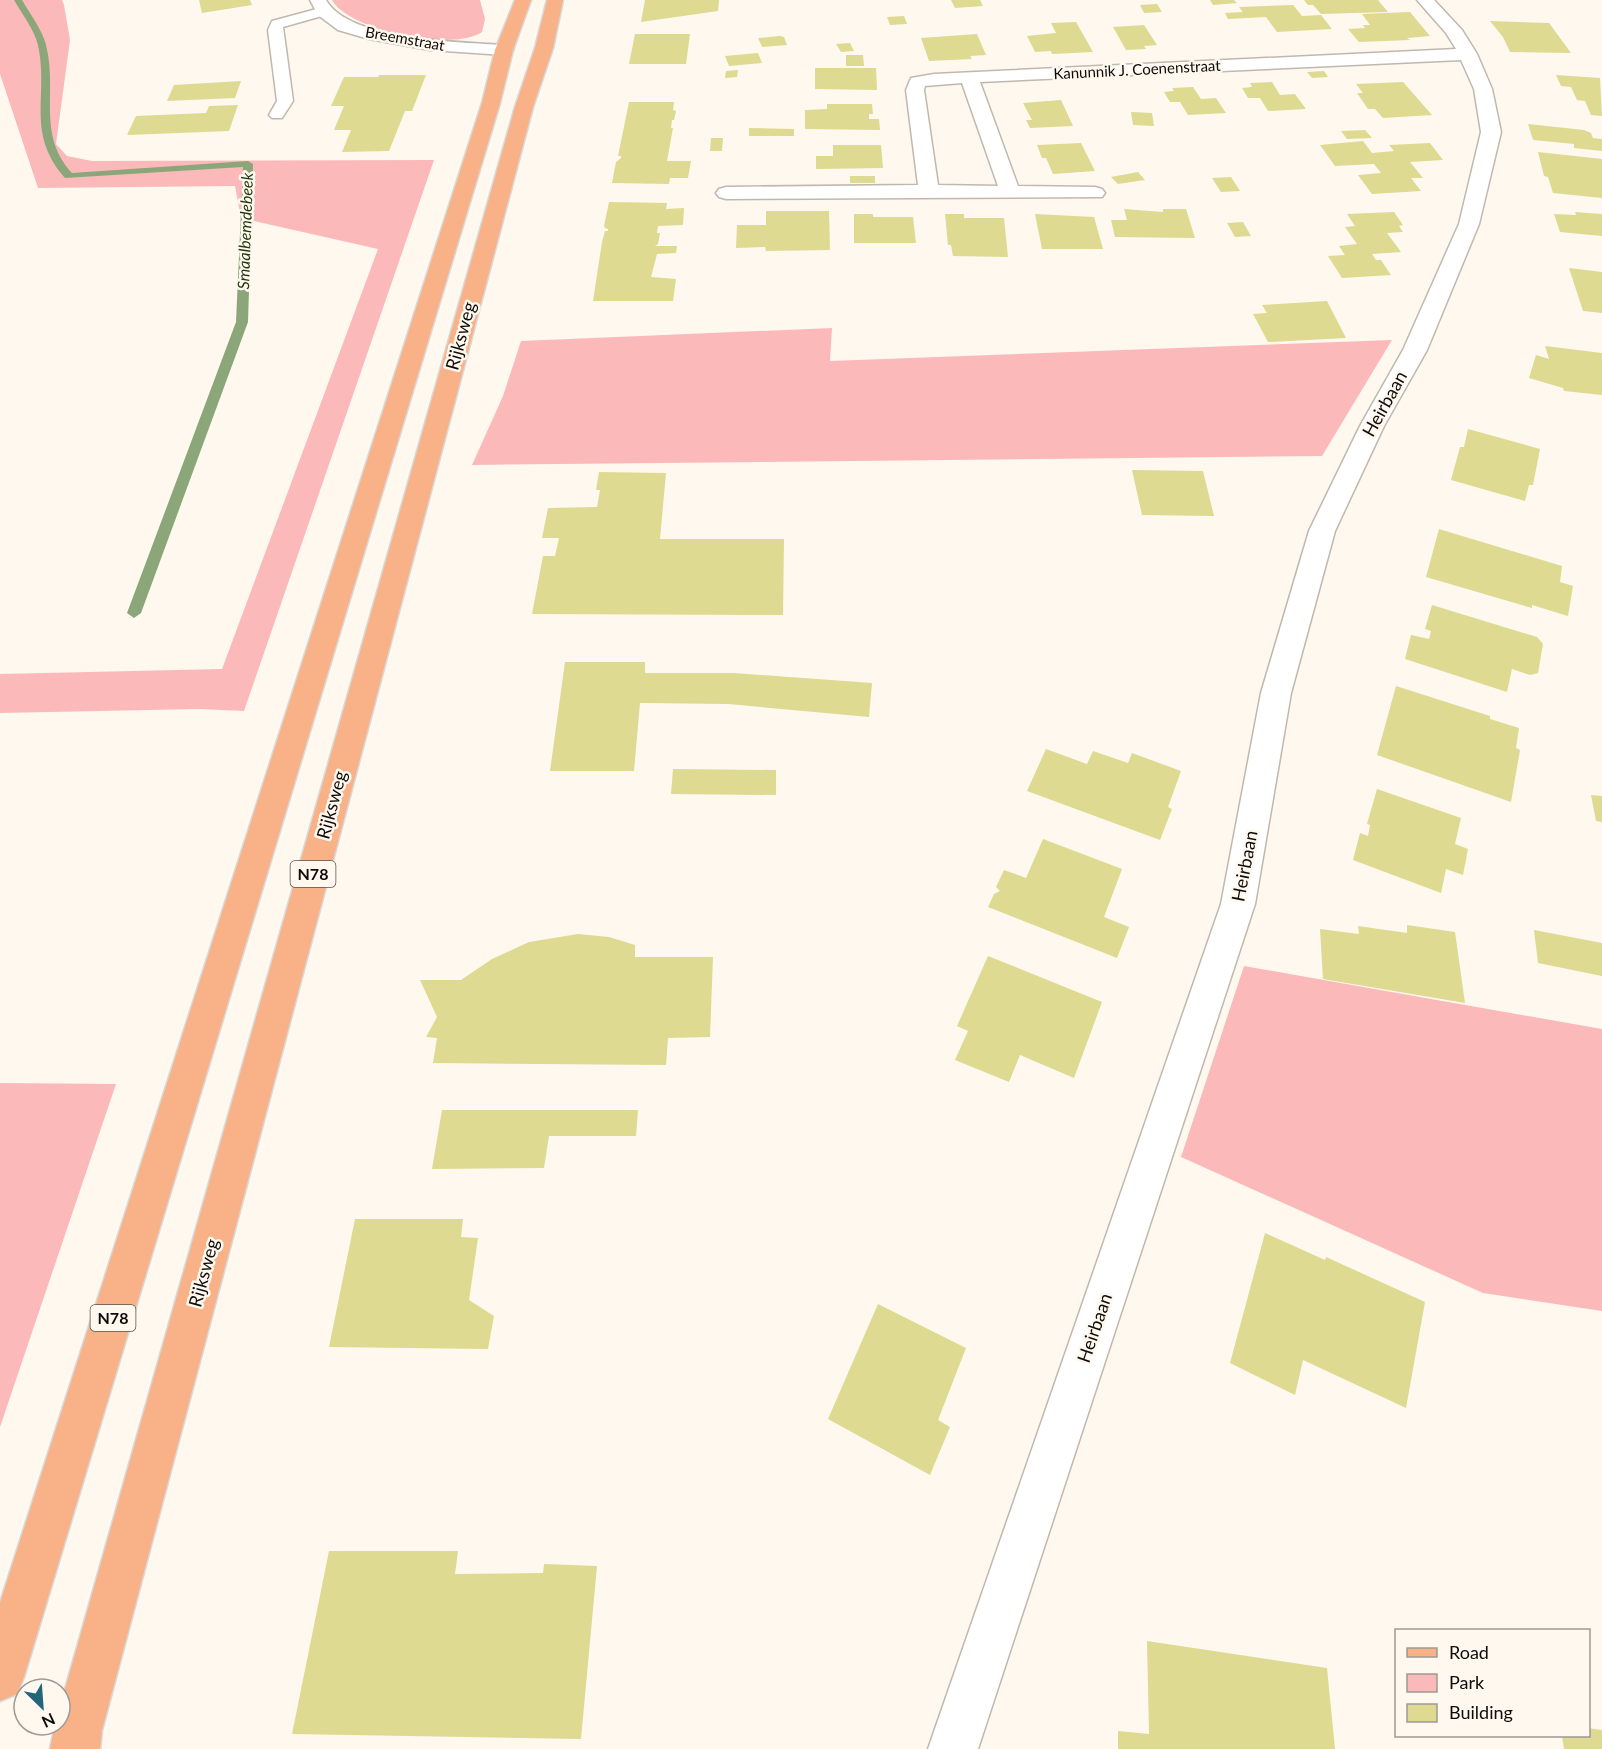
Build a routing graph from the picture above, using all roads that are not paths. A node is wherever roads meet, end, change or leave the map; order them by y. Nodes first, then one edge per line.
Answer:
1 (522, 0) edge
2 (555, 0) edge
3 (1425, 0) edge
4 (321, 5) edge
5 (504, 50) junction
6 (1468, 54) junction
7 (969, 78) junction
8 (277, 115) dead end
9 (929, 191) junction
10 (1010, 192) junction
11 (726, 193) dead end
12 (1095, 193) dead end
13 (0, 1677) edge
14 (75, 1749) edge
15 (953, 1749) edge

1 - 5 main road, N78
2 - 14 main road, Rijksweg / N78
3 - 6 street, Heirbaan
4 - 5 street, Breemstraat
4 - 8 lane
5 - 13 main road, N78
6 - 7 street, Kanunnik J. Coenenstraat
6 - 15 street, Heirbaan
7 - 9 street, Kanunnik J. Coenenstraat
7 - 10 street
9 - 10 street
9 - 11 street
10 - 12 street

